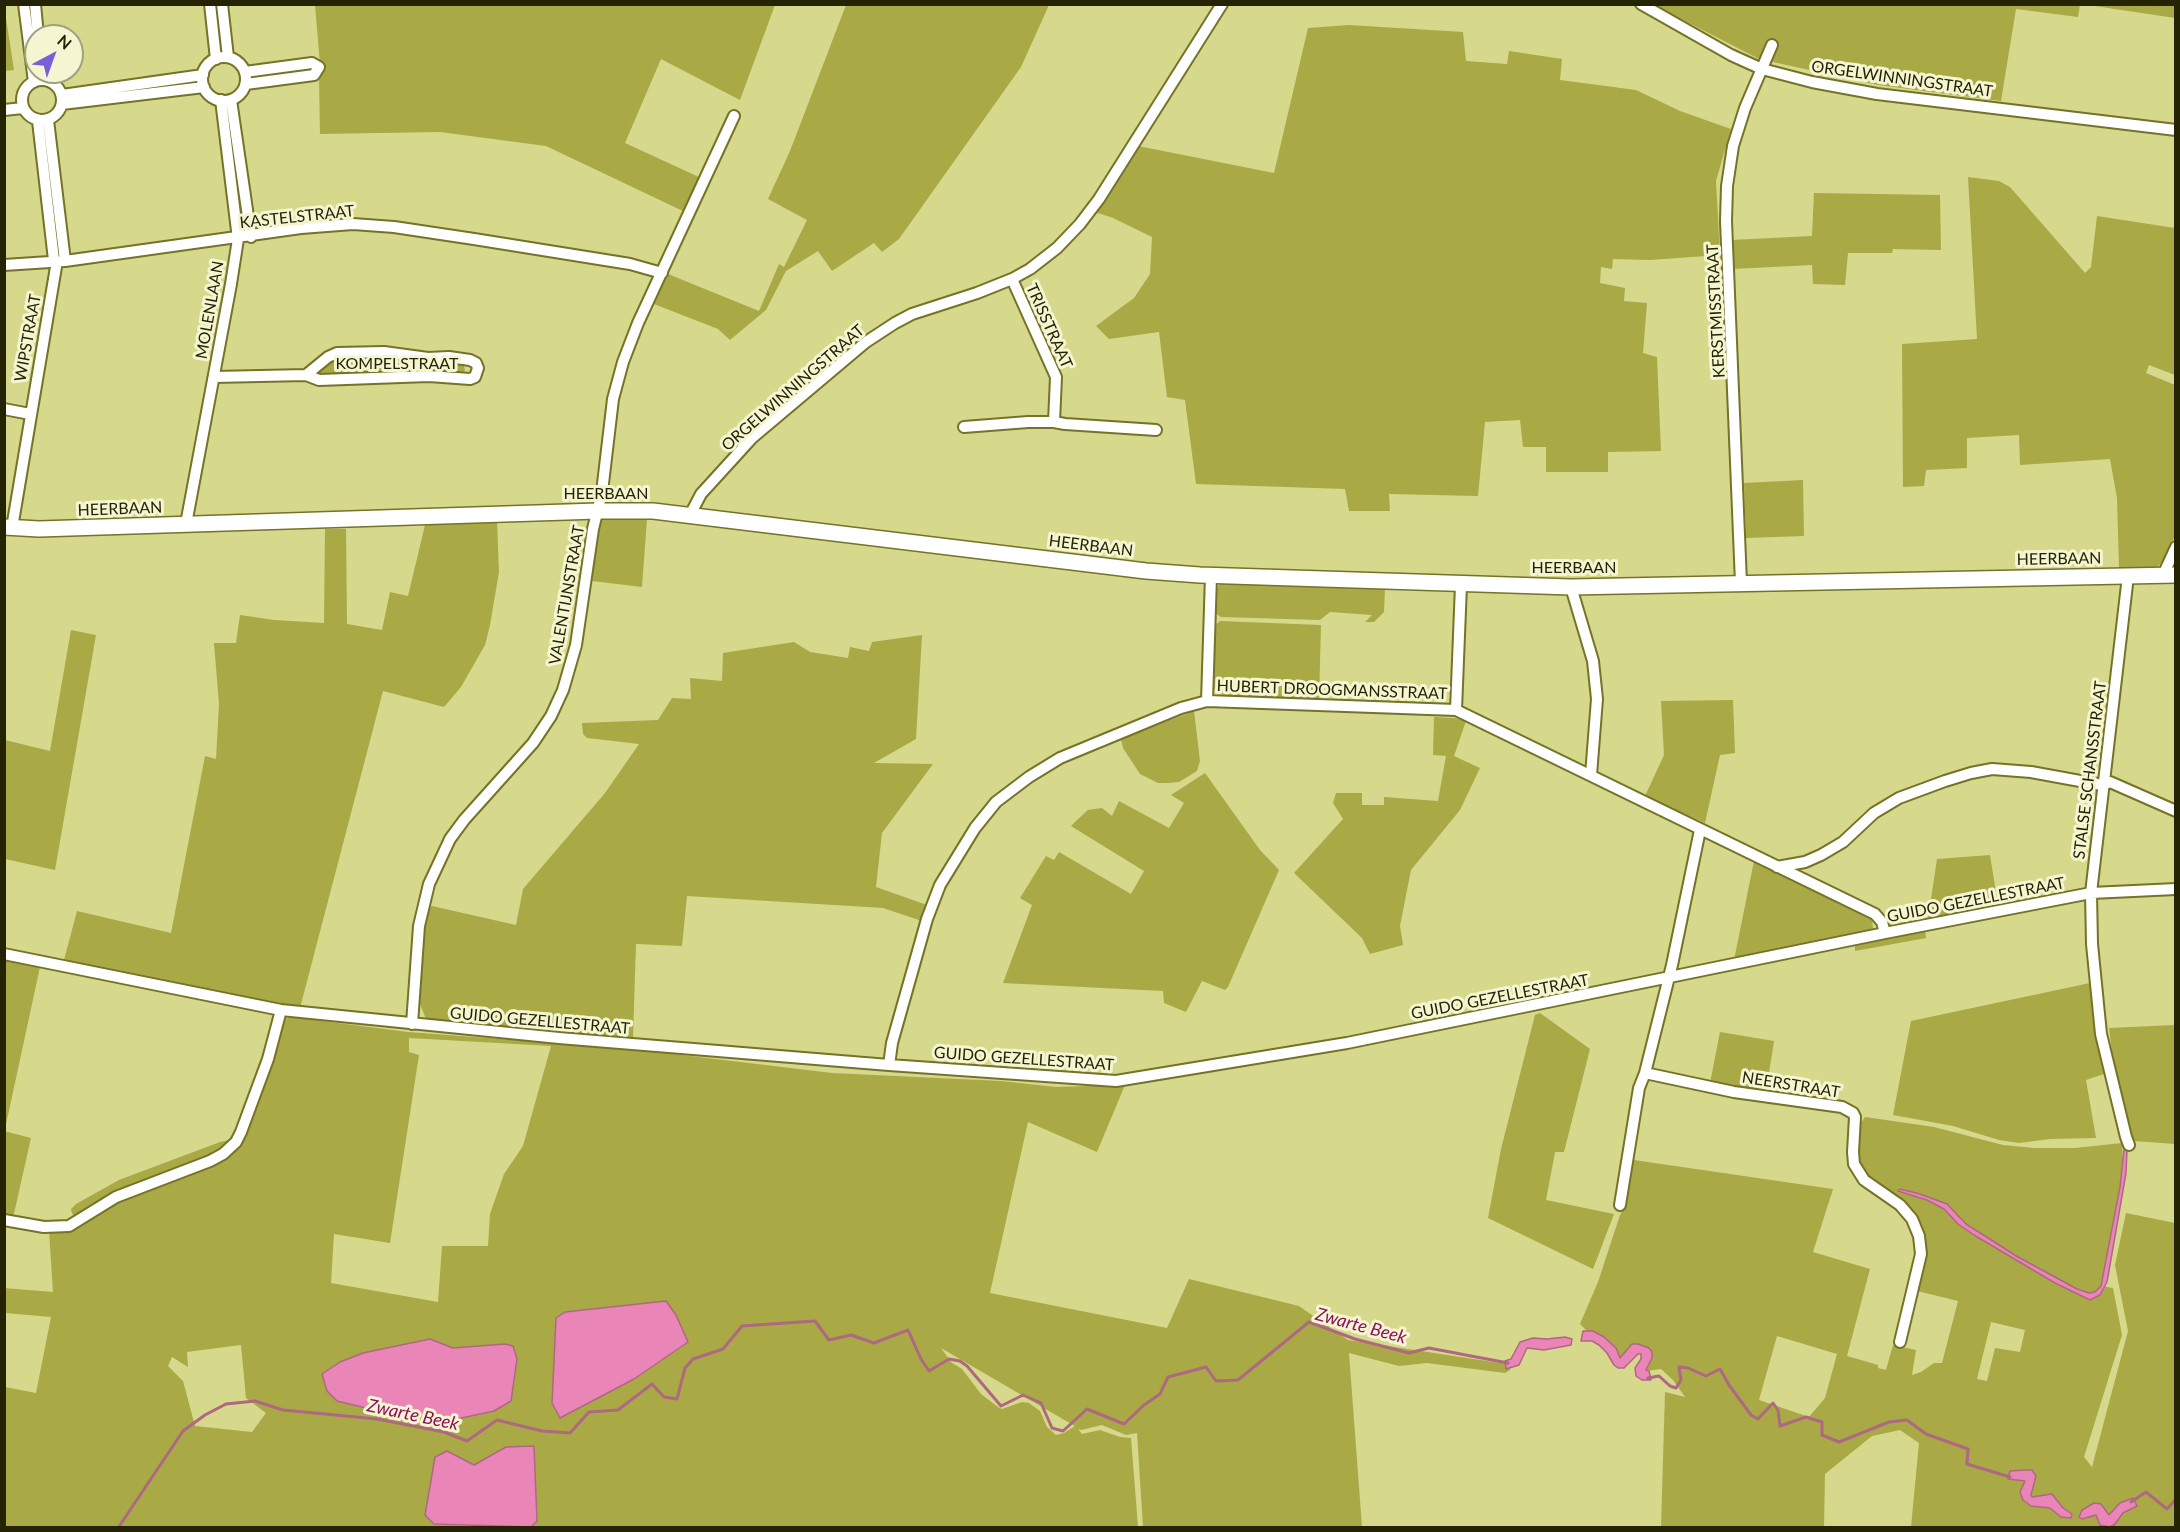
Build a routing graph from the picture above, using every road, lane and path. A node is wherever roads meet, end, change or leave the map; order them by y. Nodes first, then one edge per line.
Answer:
1 (24, 4) edge
2 (35, 4) edge
3 (210, 4) edge
4 (222, 4) edge
5 (1222, 4) edge
6 (1641, 4) edge
7 (28, 24) edge
8 (37, 24) edge
9 (1772, 45) dead end
10 (228, 57) junction
11 (216, 59) junction
12 (1762, 69) junction
13 (245, 72) junction
14 (203, 75) junction
15 (33, 84) edge
16 (52, 84) edge
17 (246, 84) junction
18 (204, 87) junction
19 (62, 99) junction
20 (226, 100) junction
21 (23, 108) junction
22 (4, 110) edge
23 (734, 116) dead end
24 (43, 120) junction
25 (2175, 130) edge
26 (251, 237) junction
27 (238, 239) junction
28 (59, 260) junction
29 (4, 265) edge
30 (662, 273) junction
31 (1012, 279) junction
32 (306, 375) junction
33 (214, 377) junction
34 (4, 410) edge
35 (30, 414) junction
36 (1054, 422) junction
37 (964, 427) dead end
38 (1156, 430) dead end
39 (598, 511) junction
40 (690, 515) junction
41 (186, 524) junction
42 (8, 528) edge
43 (2175, 547) edge
44 (2169, 575) edge
45 (1211, 576) junction
46 (2128, 576) junction
47 (1741, 583) junction
48 (1461, 585) junction
49 (1571, 587) junction
50 (1207, 701) junction
51 (1456, 710) junction
52 (1591, 775) junction
53 (2102, 784) junction
54 (2175, 811) edge
55 (1700, 830) junction
56 (1777, 867) junction
57 (2175, 889) edge
58 (2091, 893) junction
59 (1885, 933) junction
60 (4, 954) edge
61 (1667, 978) junction
62 (281, 1010) junction
63 (412, 1024) junction
64 (889, 1065) junction
65 (1645, 1073) junction
66 (2129, 1145) dead end
67 (1620, 1205) dead end
68 (4, 1220) edge
69 (1900, 1342) dead end

1 - 7 street
2 - 8 street
3 - 11 street
4 - 10 street
5 - 31 street, ORGELWINNINGSTRAAT
6 - 12 street, ORGELWINNINGSTRAAT
9 - 12 street, KERSTMISSTRAAT
10 - 11 street
10 - 13 street
11 - 14 street
12 - 25 street, ORGELWINNINGSTRAAT
12 - 47 street, KERSTMISSTRAAT
13 - 17 street
13 - 17 street
14 - 18 street
14 - 19 street
15 - 21 street
16 - 19 street
17 - 20 street
18 - 19 street
18 - 20 street
19 - 24 street
20 - 26 street
20 - 27 street, MOLENLAAN
21 - 22 street
21 - 24 street
23 - 30 street, VALENTIJNSTRAAT
24 - 28 street, WIPSTRAAT
26 - 27 street, KASTELSTRAAT
26 - 30 street, KASTELSTRAAT
27 - 28 street, KASTELSTRAAT
27 - 33 street, MOLENLAAN
28 - 29 street, KASTELSTRAAT
28 - 35 street, WIPSTRAAT
30 - 39 street, VALENTIJNSTRAAT
31 - 36 street, TRISSTRAAT
31 - 40 street, ORGELWINNINGSTRAAT
32 - 32 street, KOMPELSTRAAT
32 - 33 street, KOMPELSTRAAT
33 - 41 street, MOLENLAAN
34 - 35 street
35 - 42 street, WIPSTRAAT
36 - 37 street
36 - 38 street
39 - 40 street, HEERBAAN
39 - 41 street, HEERBAAN
39 - 63 street, VALENTIJNSTRAAT
40 - 45 street, HEERBAAN
41 - 42 street, HEERBAAN
43 - 44 street
44 - 46 street, HEERBAAN
45 - 48 street, HEERBAAN
45 - 50 street
46 - 47 street, HEERBAAN
46 - 53 street, STALSE SCHANSSTRAAT
47 - 49 street, HEERBAAN
48 - 49 street, HEERBAAN
48 - 51 street
49 - 52 street
50 - 51 street, HUBERT DROOGMANSSTRAAT
50 - 64 street, HUBERT DROOGMANSSTRAAT
51 - 52 street, HUBERT DROOGMANSSTRAAT
52 - 55 street, HUBERT DROOGMANSSTRAAT
53 - 54 street
53 - 56 street
53 - 58 street, STALSE SCHANSSTRAAT
55 - 56 street, HUBERT DROOGMANSSTRAAT
55 - 61 street
56 - 59 street, HUBERT DROOGMANSSTRAAT
57 - 58 street, GUIDO GEZELLESTRAAT
58 - 59 street, GUIDO GEZELLESTRAAT
58 - 66 street, STALSE SCHANSSTRAAT
59 - 61 street, GUIDO GEZELLESTRAAT
60 - 62 street, GUIDO GEZELLESTRAAT
61 - 64 street, GUIDO GEZELLESTRAAT
61 - 65 street
62 - 63 street, GUIDO GEZELLESTRAAT
62 - 68 street
63 - 64 street, GUIDO GEZELLESTRAAT
65 - 67 street
65 - 69 street, NEERSTRAAT

